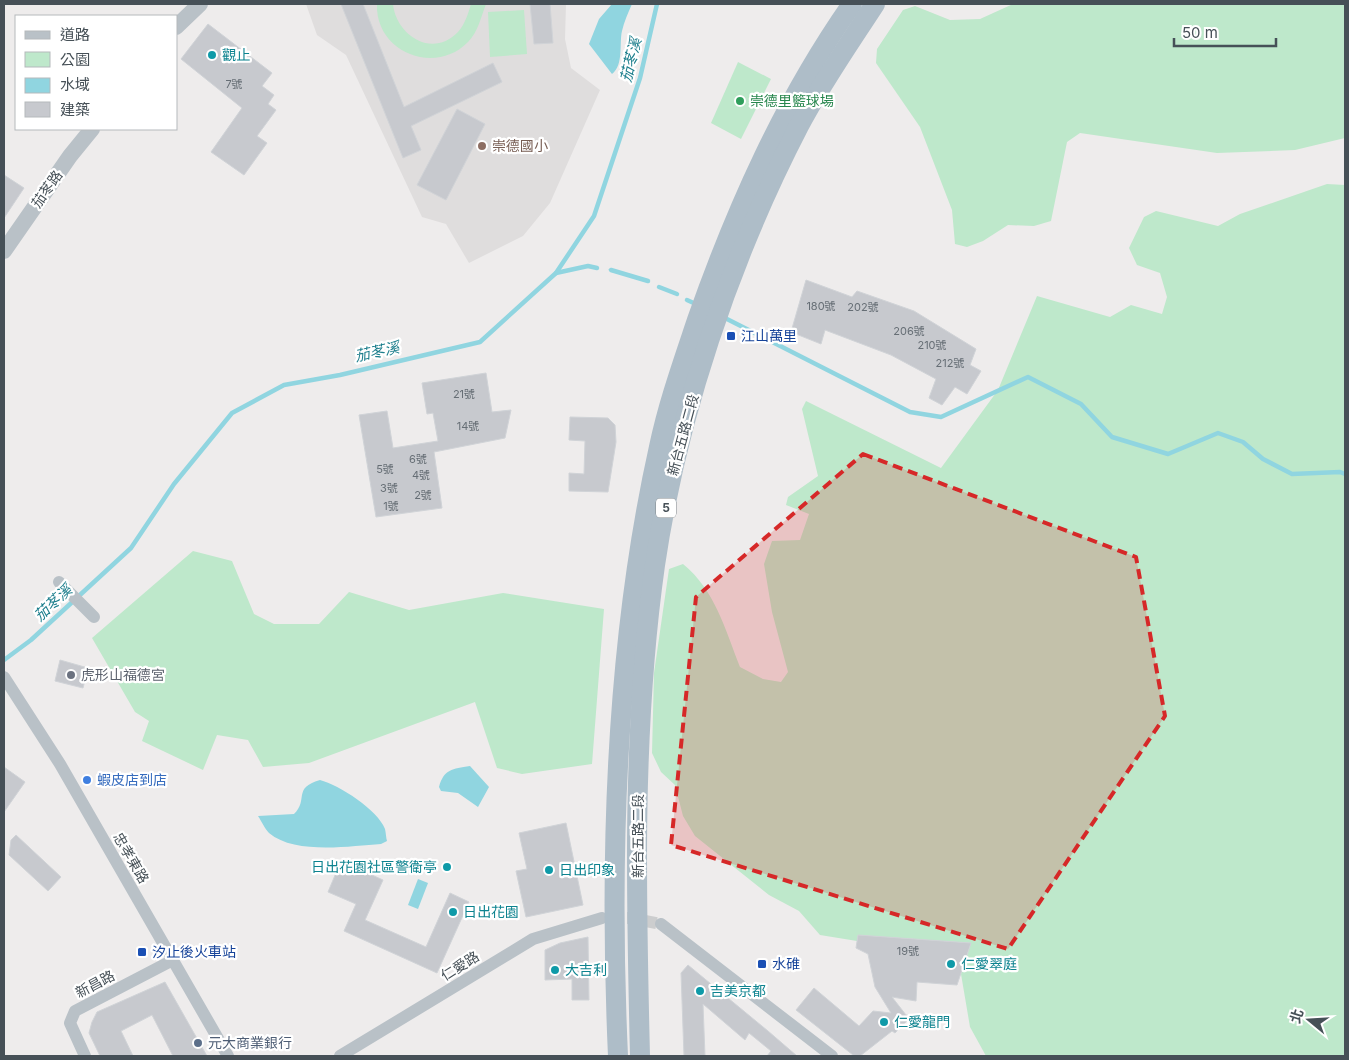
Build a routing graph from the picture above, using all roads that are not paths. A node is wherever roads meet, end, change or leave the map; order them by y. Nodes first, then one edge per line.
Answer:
1 (200, 4) edge
2 (852, 4) edge
3 (875, 4) edge
4 (178, 25) edge
5 (91, 130) edge
6 (4, 251) edge
7 (59, 582) dead end
8 (94, 617) dead end
9 (4, 678) edge
10 (602, 918) tunnel mouth
11 (661, 924) tunnel mouth
12 (173, 960) junction
13 (85, 1056) edge
14 (228, 1056) edge
15 (340, 1056) edge
16 (618, 1056) edge
17 (640, 1056) edge
18 (832, 1056) edge

1 - 4 street
2 - 16 main road, 新台五路二段 / 5, bridge
3 - 17 main road, 新台五路二段 / 5, bridge
5 - 6 street, 茄苳路
7 - 8 street
9 - 12 street, 忠孝東路
10 - 15 street, 仁愛路
11 - 18 street
12 - 13 street, 新昌路
12 - 14 street, 忠孝東路

